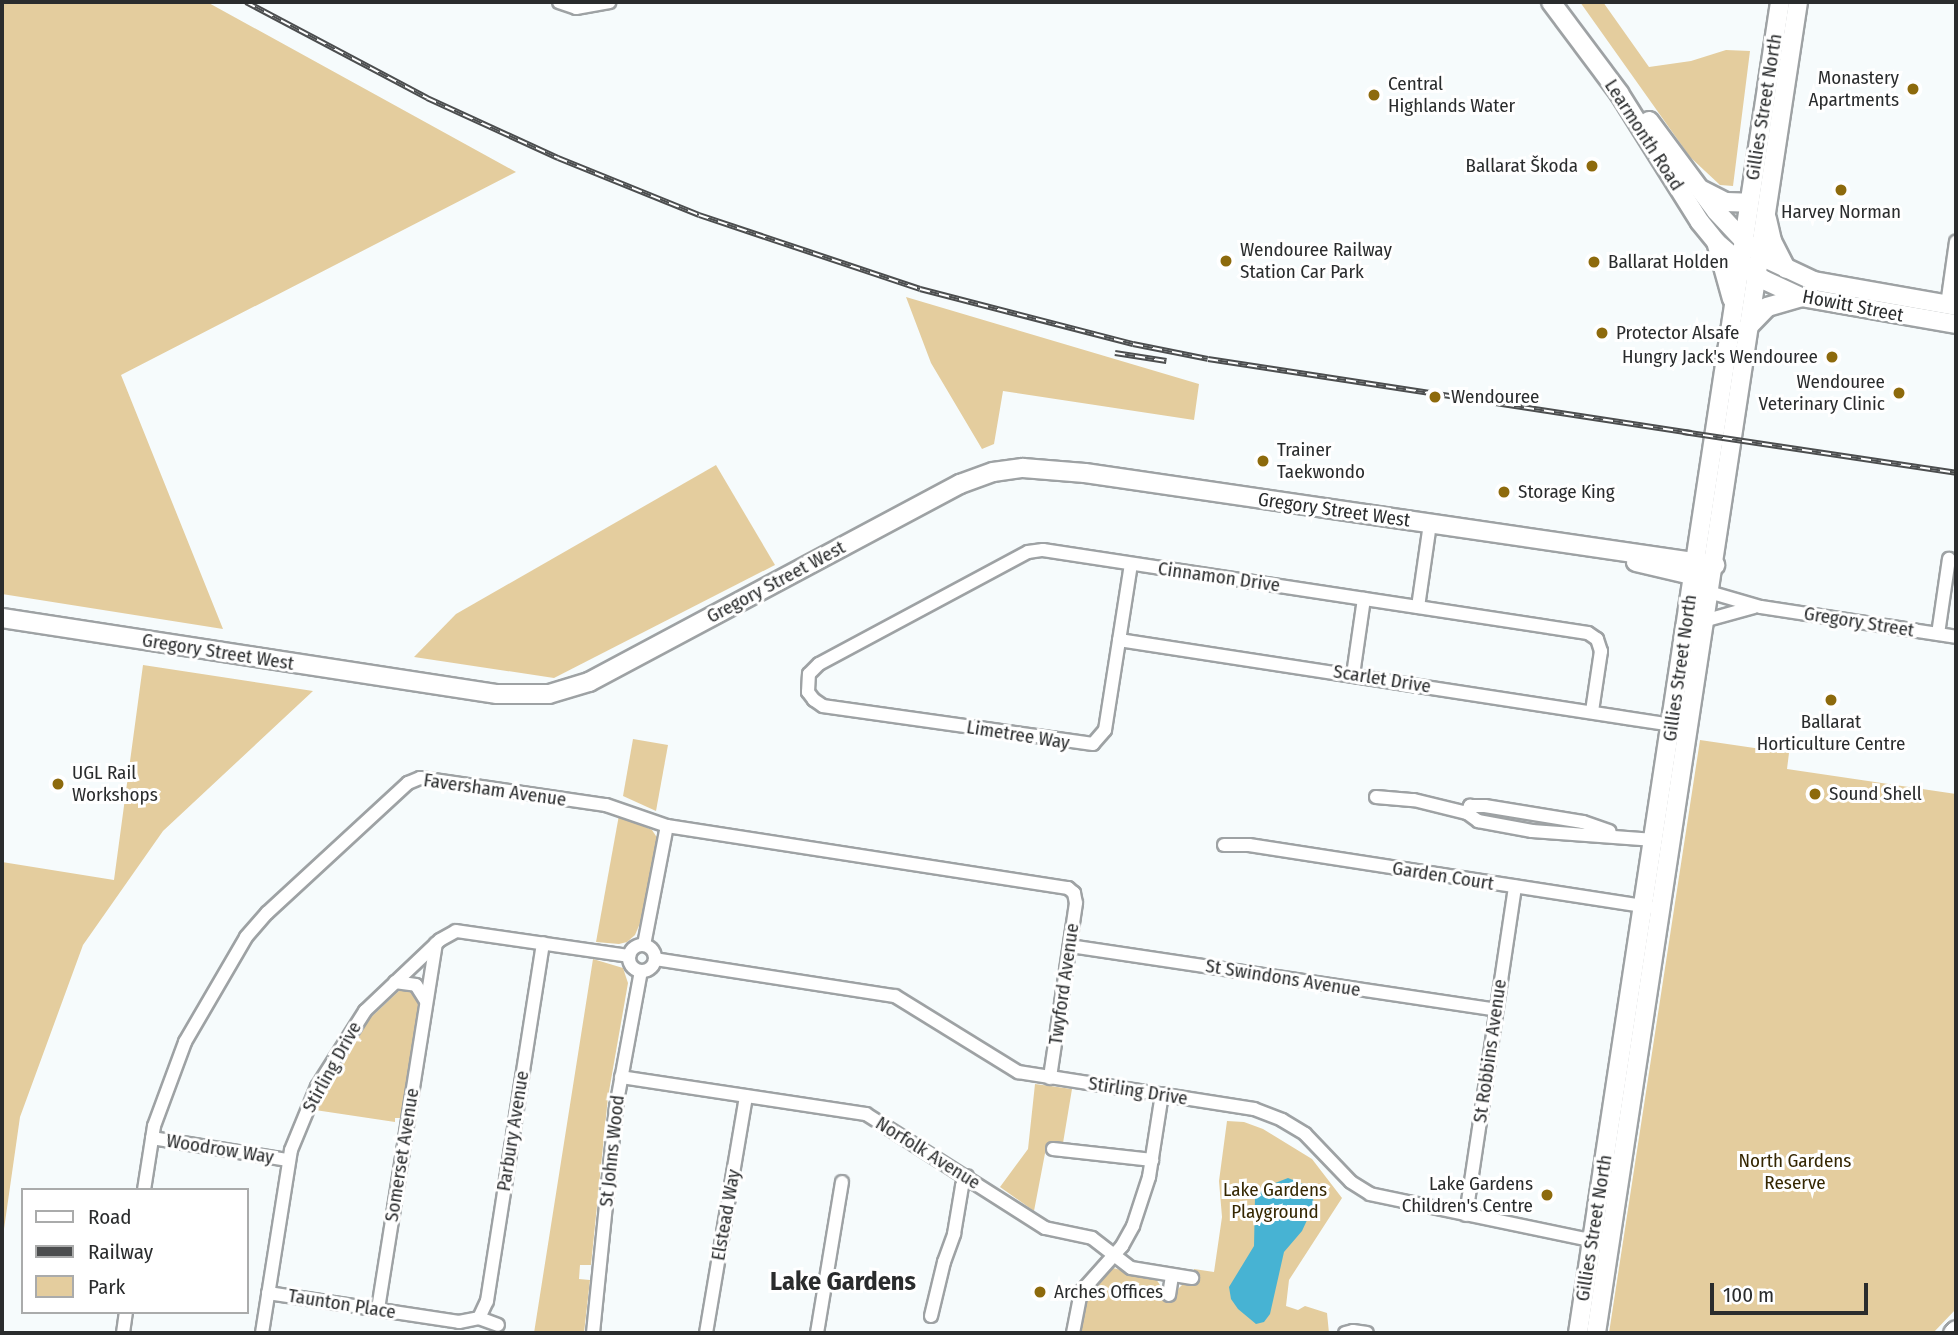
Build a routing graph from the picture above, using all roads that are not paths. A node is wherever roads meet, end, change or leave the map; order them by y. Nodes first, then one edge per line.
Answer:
1 (559, 2) edge
2 (609, 2) edge
3 (1551, 2) edge
4 (1563, 2) edge
5 (1780, 2) edge
6 (1798, 2) edge
7 (1699, 189) junction
8 (1757, 206) junction
9 (1716, 242) junction
10 (1956, 242) edge
11 (1751, 247) junction
12 (1748, 269) junction
13 (1786, 269) junction
14 (1801, 297) junction
15 (1735, 307) junction
16 (1951, 314) edge
17 (1747, 328) junction
18 (1430, 524) junction
19 (1949, 559) dead end
20 (1131, 564) junction
21 (1693, 575) junction
22 (1713, 579) junction
23 (1364, 599) junction
24 (1418, 607) junction
25 (1761, 607) junction
26 (2, 618) edge
27 (1706, 620) junction
28 (1938, 634) junction
29 (1956, 637) edge
30 (1119, 640) junction
31 (1353, 675) junction
32 (807, 688) joint
33 (1675, 705) junction
34 (1592, 711) junction
35 (1644, 719) junction
36 (1672, 725) junction
37 (1376, 797) dead end
38 (1485, 806) junction
39 (1467, 813) junction
40 (1536, 813) junction
41 (1483, 822) junction
42 (667, 826) junction
43 (1532, 831) junction
44 (1633, 837) junction
45 (1655, 840) junction
46 (1224, 845) dead end
47 (1515, 887) junction
48 (1073, 891) joint
49 (1653, 907) junction
50 (542, 943) junction
51 (436, 944) junction
52 (645, 945) junction
53 (1070, 946) junction
54 (629, 956) junction
55 (655, 959) junction
56 (640, 971) junction
57 (395, 982) junction
58 (426, 1002) junction
59 (1496, 1010) junction
60 (621, 1077) junction
61 (1051, 1078) junction
62 (1162, 1094) junction
63 (747, 1096) junction
64 (152, 1138) junction
65 (1053, 1149) dead end
66 (288, 1160) junction
67 (1152, 1160) junction
68 (967, 1176) junction
69 (842, 1182) dead end
70 (144, 1188) edge
71 (1466, 1215) junction
72 (1601, 1242) junction
73 (1115, 1256) junction
74 (1172, 1275) junction
75 (1192, 1278) dead end
76 (268, 1293) junction
77 (1169, 1295) dead end
78 (378, 1309) junction
79 (126, 1314) edge
80 (931, 1317) dead end
81 (479, 1318) junction
82 (498, 1325) dead end
83 (123, 1333) edge
84 (262, 1333) edge
85 (593, 1333) edge
86 (706, 1333) edge
87 (817, 1333) edge
88 (1073, 1333) edge
89 (1345, 1333) edge
90 (1367, 1333) edge
91 (1578, 1333) edge
92 (1596, 1333) edge

1 - 2 street
3 - 9 main road, Learmonth Road
4 - 7 main road, Learmonth Road
5 - 8 main road, Gillies Street North
6 - 8 main road, Gillies Street North
7 - 8 main road
7 - 11 main road, Learmonth Road
8 - 11 main road, Gillies Street North
8 - 13 main road
9 - 12 main road, Learmonth Road
9 - 15 main road
10 - 16 street
11 - 12 main road, Gillies Street North
11 - 13 main road, Howitt Street
12 - 14 main road, Howitt Street
12 - 15 main road, Gillies Street North
12 - 17 main road, Gillies Street North
13 - 16 main road, Howitt Street
14 - 16 main road, Howitt Street
14 - 17 main road
15 - 21 main road, Gillies Street North
17 - 22 main road, Gillies Street North
18 - 21 main road, Gregory Street West
18 - 24 street
18 - 26 main road, Gregory Street West
19 - 28 street
20 - 23 street, Cinnamon Drive
20 - 30 street, Limetree Way
20 - 32 street, Cinnamon Drive
21 - 22 main road, Gregory Street West
21 - 33 main road, Gillies Street North
22 - 25 street, Gregory Street
22 - 27 main road, Gillies Street North
23 - 24 street, Cinnamon Drive
23 - 31 street
24 - 34 street, Cinnamon Drive
25 - 27 street, Gregory Street
25 - 28 street, Gregory Street
27 - 49 main road, Gillies Street North
28 - 29 street, Gregory Street
30 - 31 street, Scarlet Drive
30 - 32 street, Limetree Way
31 - 34 street, Scarlet Drive
33 - 35 street
33 - 36 main road, Gillies Street North
34 - 35 street, Scarlet Drive
35 - 36 street, Scarlet Drive
36 - 45 main road, Gillies Street North
37 - 39 street
38 - 39 street
38 - 40 street
38 - 41 street
39 - 41 street
40 - 43 street
40 - 44 street
41 - 43 street
42 - 48 street, Faversham Avenue
42 - 52 street
42 - 64 street, Faversham Avenue
43 - 44 street
44 - 45 street
45 - 49 main road, Gillies Street North
46 - 47 street, Garden Court
47 - 49 street, Garden Court
47 - 59 street, St Robbins Avenue
48 - 53 street, Twyford Avenue
49 - 72 main road, Gillies Street North
50 - 51 street, Stirling Drive
50 - 54 street, Stirling Drive
50 - 81 street, Parbury Avenue
51 - 57 street, Stirling Drive
51 - 58 street, Somerset Avenue
52 - 54 street
52 - 55 street
53 - 59 street, St Swindons Avenue
53 - 61 street, Twyford Avenue
54 - 56 street
55 - 56 street
55 - 61 street, Stirling Drive
56 - 60 street, St Johns Wood
57 - 58 street
57 - 66 street, Stirling Drive
58 - 78 street, Somerset Avenue
59 - 71 street, St Robbins Avenue
60 - 63 street, Norfolk Avenue
60 - 85 street, St Johns Wood
61 - 62 street, Stirling Drive
62 - 67 street
62 - 71 street, Stirling Drive
63 - 68 street, Norfolk Avenue
63 - 86 street, Elstead Way
64 - 66 street, Woodrow Way
64 - 70 street, Faversham Avenue
65 - 67 street
66 - 76 street, Stirling Drive
67 - 73 street
68 - 73 street, Norfolk Avenue
68 - 80 street
69 - 87 street
71 - 72 street, Stirling Drive
72 - 91 main road, Gillies Street North
72 - 92 main road, Gillies Street North
73 - 74 street, Norfolk Avenue
73 - 88 street
74 - 75 street, Norfolk Avenue
74 - 77 street
76 - 78 street, Taunton Place
76 - 84 street, Stirling Drive
78 - 81 street, Taunton Place
79 - 83 street
81 - 82 street, Taunton Place
89 - 90 street

